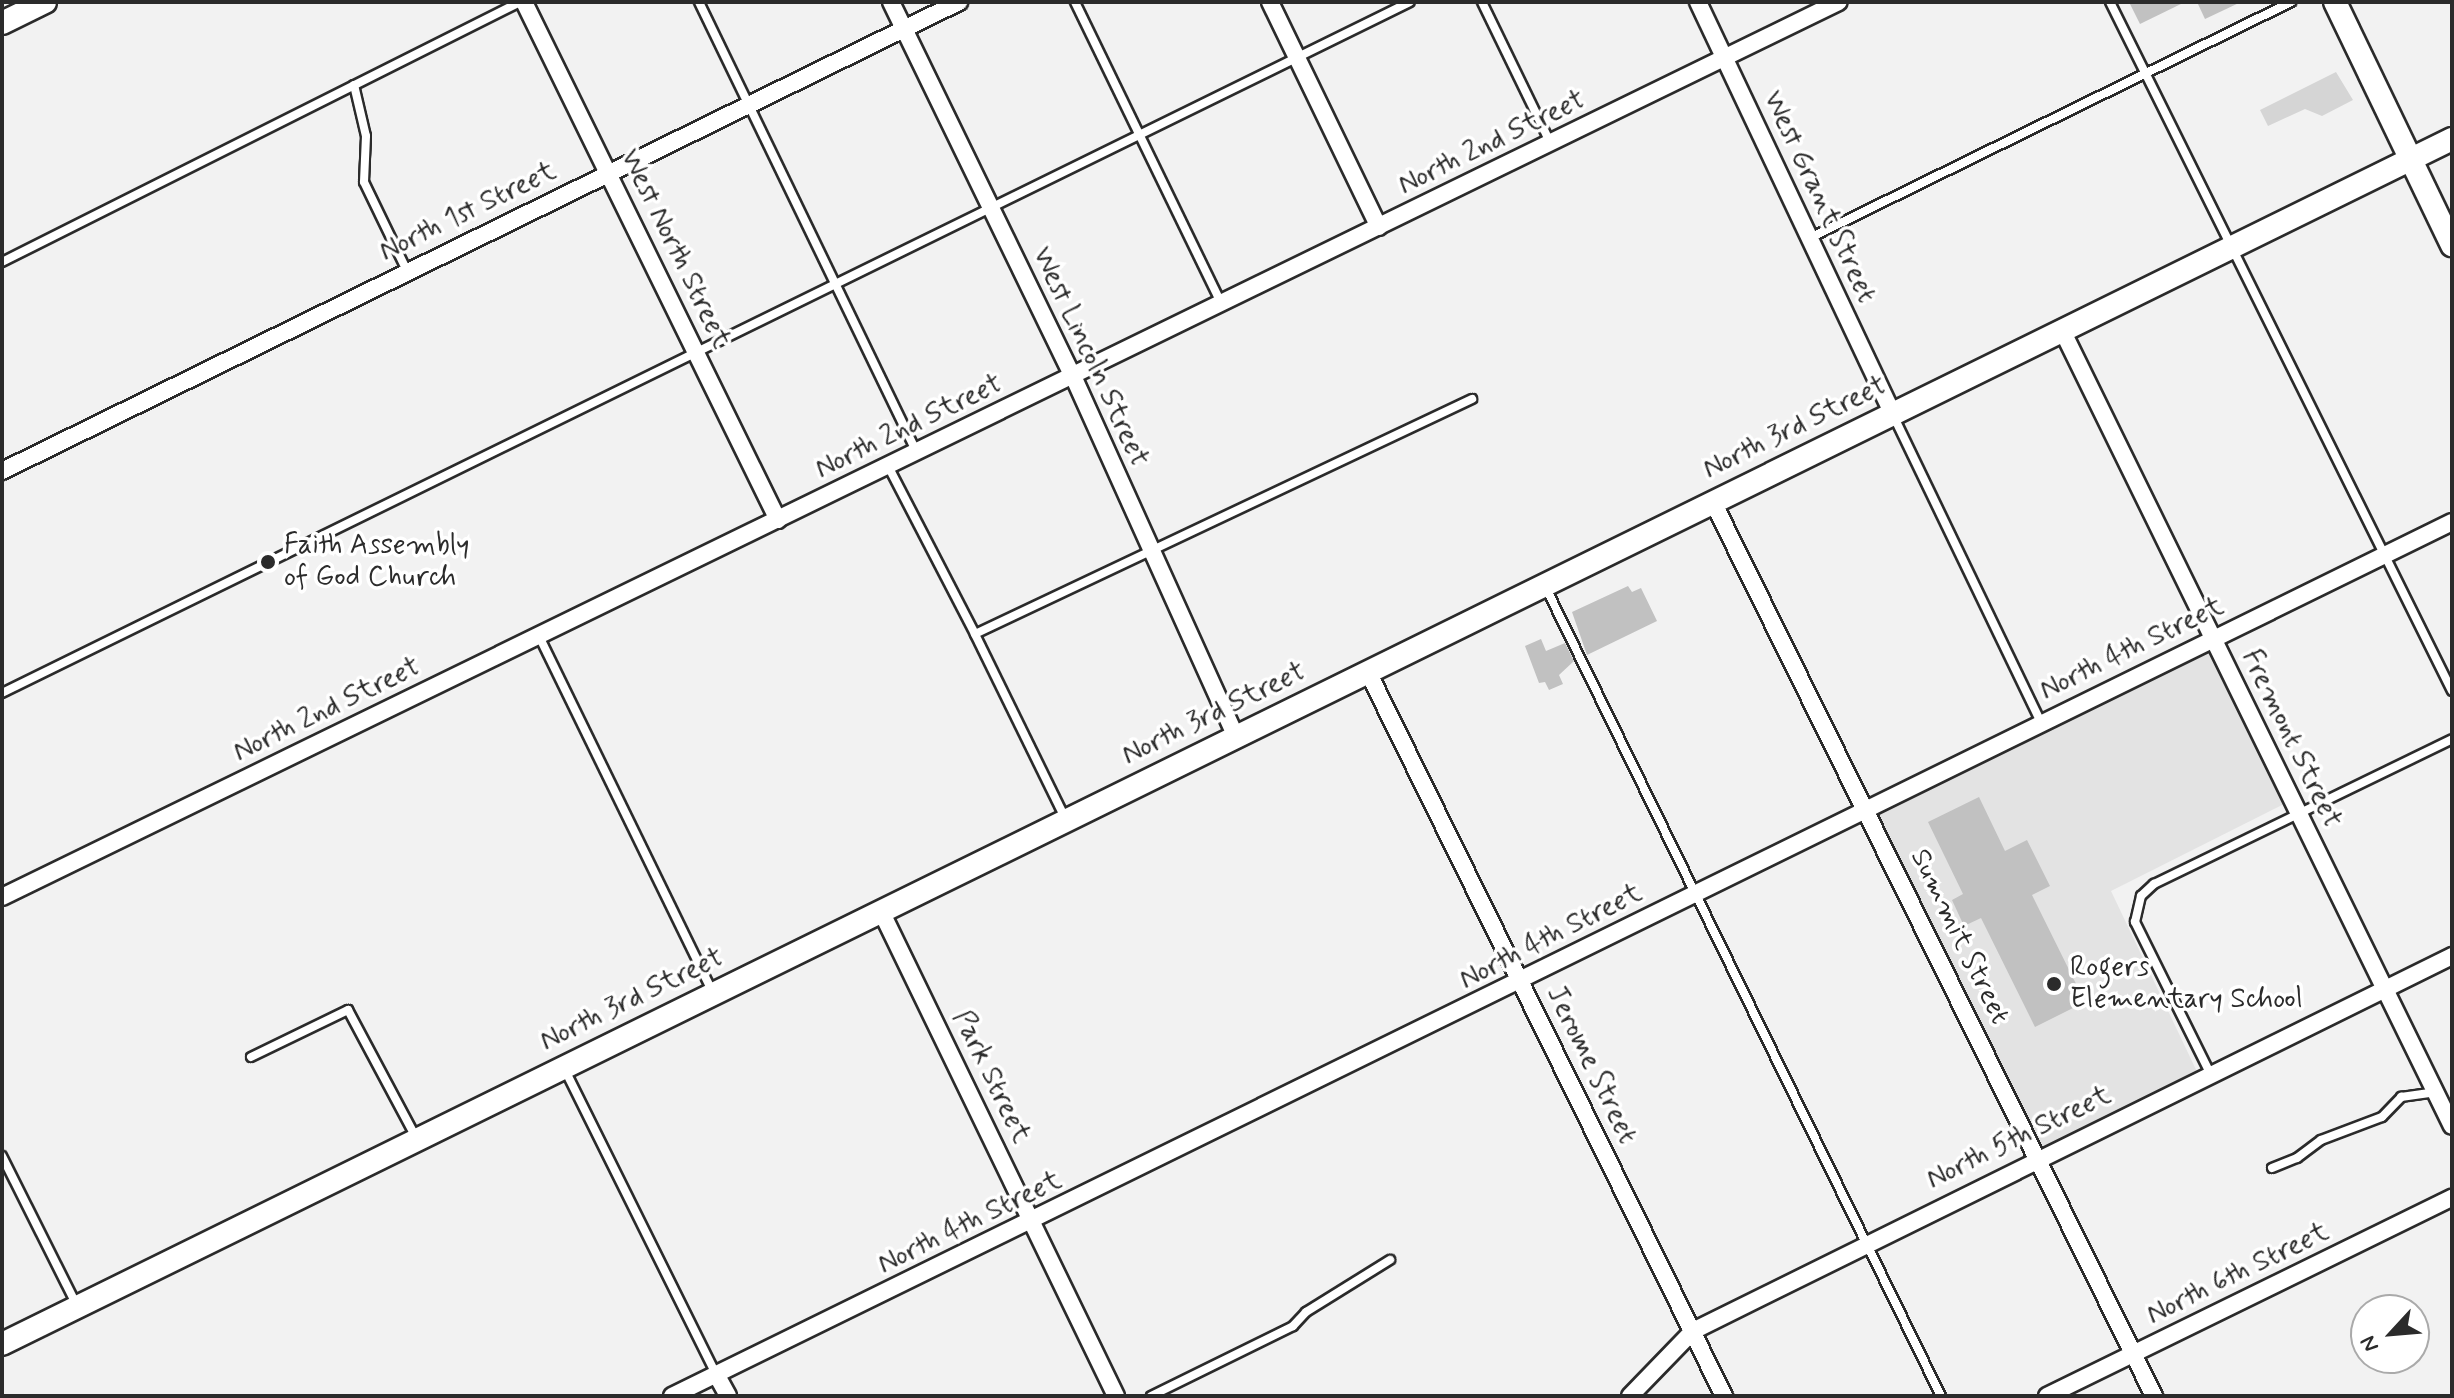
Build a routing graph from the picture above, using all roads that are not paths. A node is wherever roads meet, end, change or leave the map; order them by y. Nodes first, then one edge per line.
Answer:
1 (45, 2) edge
2 (522, 2) edge
3 (699, 2) edge
4 (891, 2) edge
5 (959, 2) edge
6 (1075, 2) edge
7 (1270, 2) edge
8 (1410, 2) edge
9 (1482, 2) edge
10 (1698, 2) edge
11 (1839, 2) edge
12 (2110, 2) edge
13 (2291, 2) edge
14 (2335, 2) edge
15 (2, 23) edge
16 (904, 30) junction
17 (1297, 57) junction
18 (1725, 58) junction
19 (2146, 73) junction
20 (354, 85) junction
21 (748, 104) junction
22 (1139, 134) junction
23 (2452, 139) edge
24 (1551, 143) junction
25 (2411, 159) junction
26 (608, 172) junction
27 (990, 207) junction
28 (1379, 227) junction
29 (1810, 238) junction
30 (2452, 245) edge
31 (2233, 246) junction
32 (2, 262) edge
33 (407, 271) junction
34 (835, 283) junction
35 (1221, 303) junction
36 (2062, 330) junction
37 (695, 351) junction
38 (1073, 376) junction
39 (1472, 399) dead end
40 (1893, 414) junction
41 (917, 452) junction
42 (888, 466) junction
43 (2, 471) edge
44 (1713, 502) junction
45 (778, 520) junction
46 (2452, 522) edge
47 (1152, 552) junction
48 (2385, 554) junction
49 (1545, 585) junction
50 (975, 634) junction
51 (539, 636) junction
52 (2213, 638) junction
53 (1368, 672) junction
54 (2452, 691) edge
55 (2, 693) edge
56 (2041, 723) junction
57 (1236, 737) junction
58 (2452, 739) edge
59 (1868, 809) junction
60 (2299, 815) junction
61 (1066, 820) junction
62 (1696, 893) junction
63 (2, 897) edge
64 (881, 911) junction
65 (2452, 956) edge
66 (1521, 983) junction
67 (2385, 989) junction
68 (713, 994) junction
69 (251, 1057) dead end
70 (564, 1067) junction
71 (2210, 1073) junction
72 (2435, 1092) junction
73 (2452, 1126) edge
74 (417, 1140) junction
75 (2, 1156) edge
76 (2037, 1157) junction
77 (2272, 1168) dead end
78 (2452, 1198) edge
79 (1033, 1222) junction
80 (1867, 1244) junction
81 (1390, 1260) dead end
82 (77, 1307) junction
83 (1693, 1331) junction
84 (2, 1344) edge
85 (2133, 1354) junction
86 (716, 1374) junction
87 (672, 1396) edge
88 (728, 1396) edge
89 (1116, 1396) edge
90 (1151, 1396) edge
91 (1630, 1396) edge
92 (1724, 1396) edge
93 (1941, 1396) edge
94 (2047, 1396) edge
95 (2154, 1396) edge

1 - 15 street
2 - 20 lane
2 - 26 street, West North Street
3 - 21 lane
4 - 16 street, West Lincoln Street
5 - 16 street, North 1st Street
6 - 22 lane
7 - 17 street
8 - 17 lane
9 - 24 lane
10 - 18 street, West Grant Street
11 - 18 street, North 2nd Street
12 - 19 lane
13 - 19 lane
14 - 25 street
16 - 21 street, North 1st Street
16 - 27 street, West Lincoln Street
17 - 22 lane
17 - 28 street
18 - 24 street, North 2nd Street
18 - 29 street, West Grant Street
19 - 29 lane
19 - 31 lane
20 - 32 lane
20 - 33 lane
21 - 26 street, North 1st Street
21 - 34 lane
22 - 27 lane
22 - 35 lane
23 - 25 street, North 3rd Street
24 - 28 street, North 2nd Street
25 - 30 street
25 - 31 street, North 3rd Street
26 - 33 street, North 1st Street
26 - 37 street, West North Street
27 - 34 lane
27 - 38 street, West Lincoln Street
28 - 35 street, North 2nd Street
29 - 40 street, West Grant Street
31 - 36 street, North 3rd Street
31 - 48 lane
33 - 43 street, North 1st Street
34 - 37 lane
34 - 41 lane
35 - 38 street, North 2nd Street
36 - 40 street, North 3rd Street
36 - 52 street, Fremont Street
37 - 45 street, West North Street
37 - 55 lane
38 - 41 street, North 2nd Street
38 - 47 street, West Lincoln Street
39 - 47 lane
40 - 44 street, North 3rd Street
40 - 56 lane
41 - 42 street, North 2nd Street
42 - 45 street, North 2nd Street
42 - 50 lane
44 - 49 street, North 3rd Street
44 - 59 street, Summit Street
45 - 51 street, North 2nd Street
46 - 48 street, North 4th Street
47 - 50 lane
47 - 57 street, West Lincoln Street
48 - 52 street, North 4th Street
48 - 54 lane
49 - 53 street, North 3rd Street
49 - 62 lane
50 - 61 lane
51 - 63 street, North 2nd Street
51 - 68 lane
52 - 56 street, North 4th Street
52 - 60 street, Fremont Street
53 - 57 street, North 3rd Street
53 - 66 street, Jerome Street
56 - 59 street, North 4th Street
57 - 61 street, North 3rd Street
58 - 60 lane
59 - 62 street, North 4th Street
59 - 76 street, Summit Street
60 - 67 street, Fremont Street
60 - 71 lane
61 - 64 street, North 3rd Street
62 - 66 street, North 4th Street
62 - 80 lane
64 - 68 street, North 3rd Street
64 - 79 street, Park Street
65 - 67 street, North 5th Street
66 - 79 street, North 4th Street
66 - 83 street, Jerome Street
67 - 71 street, North 5th Street
67 - 72 street, Fremont Street
68 - 70 street, North 3rd Street
69 - 74 lane
70 - 74 street, North 3rd Street
70 - 86 lane
71 - 76 street, North 5th Street
72 - 73 street, Fremont Street
72 - 77 lane
74 - 82 street, North 3rd Street
75 - 82 lane
76 - 80 street, North 5th Street
76 - 85 street, Summit Street
78 - 85 street, North 6th Street
79 - 86 street, North 4th Street
79 - 89 street, Park Street
80 - 83 street, North 5th Street
80 - 93 lane
81 - 90 lane
82 - 84 street, North 3rd Street
83 - 91 street, North 5th Street
83 - 92 street, Jerome Street
85 - 94 street, North 6th Street
85 - 95 street, Summit Street
86 - 87 street, North 4th Street
86 - 88 street

